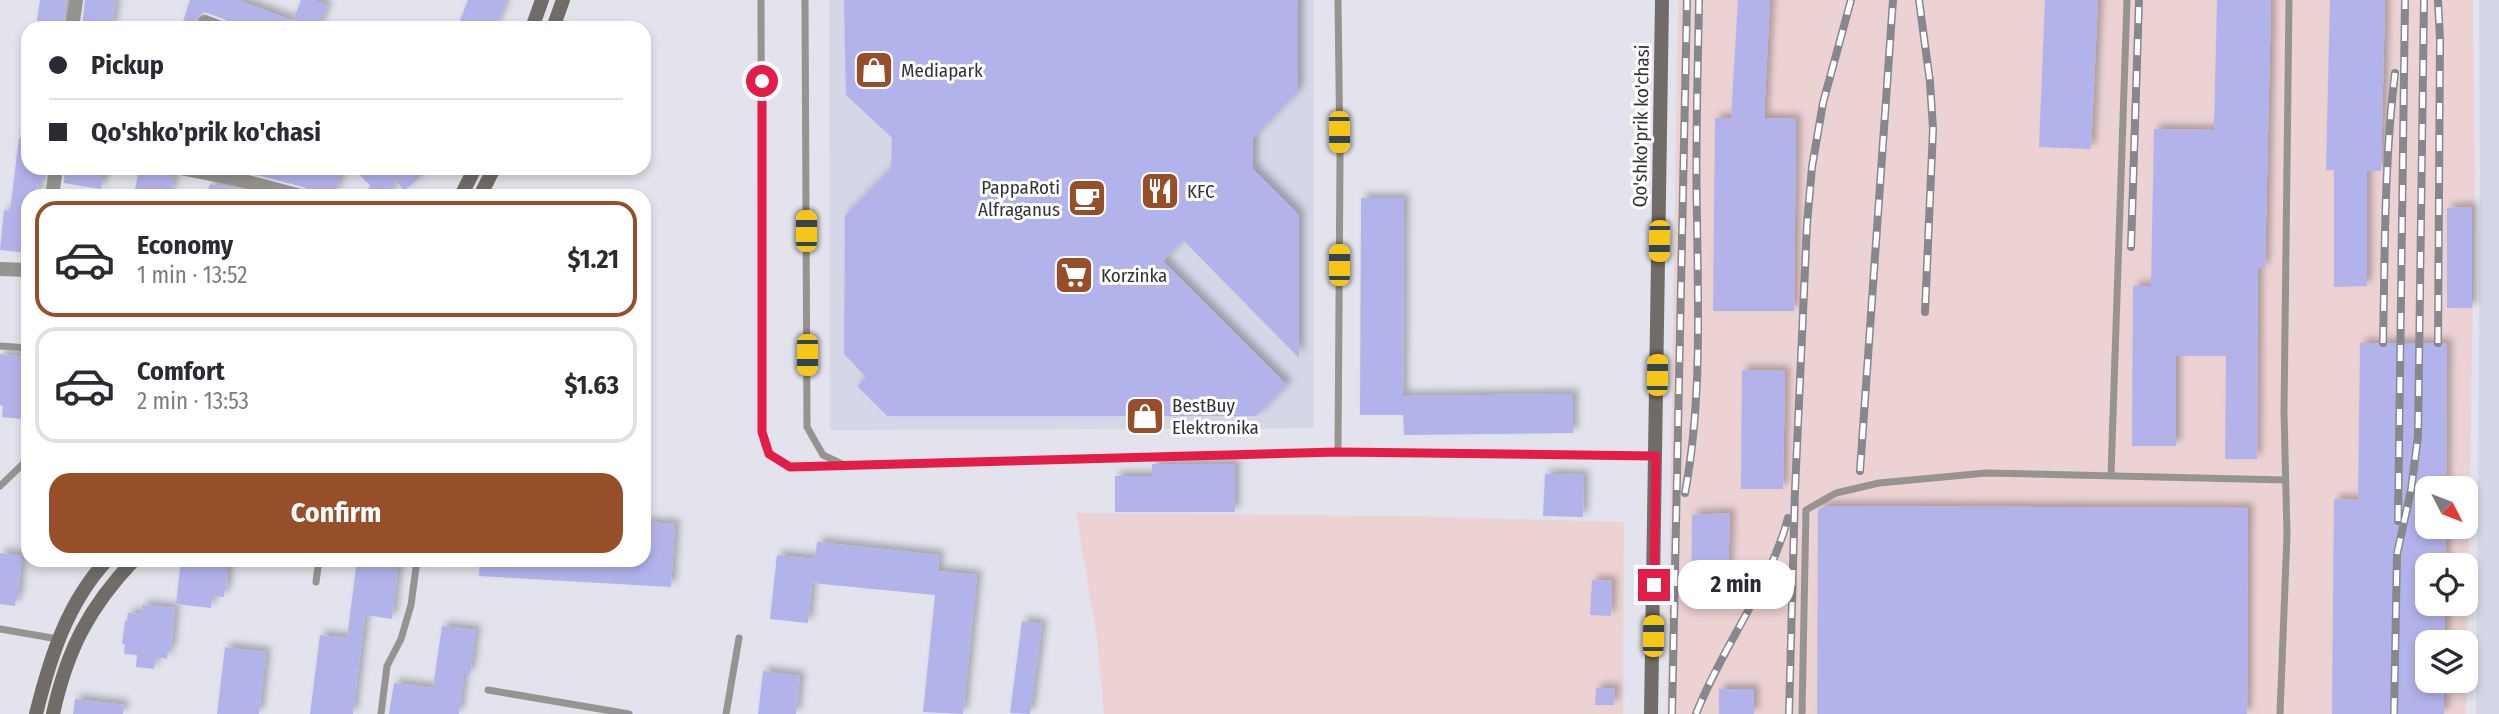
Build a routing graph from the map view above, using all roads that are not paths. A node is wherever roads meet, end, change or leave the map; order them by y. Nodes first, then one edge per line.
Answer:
1 (76, 0) edge
2 (542, 0) edge
3 (563, 0) edge
4 (761, 0) edge
5 (804, 0) edge
6 (1338, 0) edge
7 (1662, 0) edge
8 (2127, 0) edge
9 (2288, 0) edge
10 (73, 21) edge
11 (534, 21) edge
12 (556, 21) edge
13 (216, 175) edge
14 (274, 189) edge
15 (0, 269) edge
16 (21, 270) edge
17 (0, 346) edge
18 (21, 348) edge
19 (1338, 452) junction
20 (1656, 456) junction
21 (21, 465) edge
22 (844, 465) junction
23 (2111, 475) junction
24 (2285, 480) junction
25 (0, 486) edge
26 (102, 567) edge
27 (128, 567) edge
28 (318, 567) edge
29 (416, 567) edge
30 (316, 583) dead end
31 (0, 629) edge
32 (738, 638) dead end
33 (58, 639) junction
34 (488, 690) dead end
35 (36, 714) edge
36 (53, 714) edge
37 (381, 714) edge
38 (629, 714) edge
39 (726, 714) edge
40 (1651, 714) edge
41 (1802, 714) edge
42 (2280, 714) edge

1 - 10 street
2 - 11 street
3 - 12 street
4 - 22 lane
5 - 22 lane
6 - 19 lane
7 - 20 street, Qo'shko'prik ko'chasi
8 - 23 lane
9 - 24 lane
13 - 14 street
15 - 16 street
17 - 18 lane
19 - 20 lane
19 - 22 lane
20 - 40 street, Qo'shko'prik ko'chasi
21 - 25 lane
23 - 24 lane
23 - 41 lane
24 - 42 lane
26 - 33 street
27 - 36 street
28 - 30 lane
29 - 37 lane
31 - 33 lane
32 - 39 lane
33 - 35 street
34 - 38 lane

